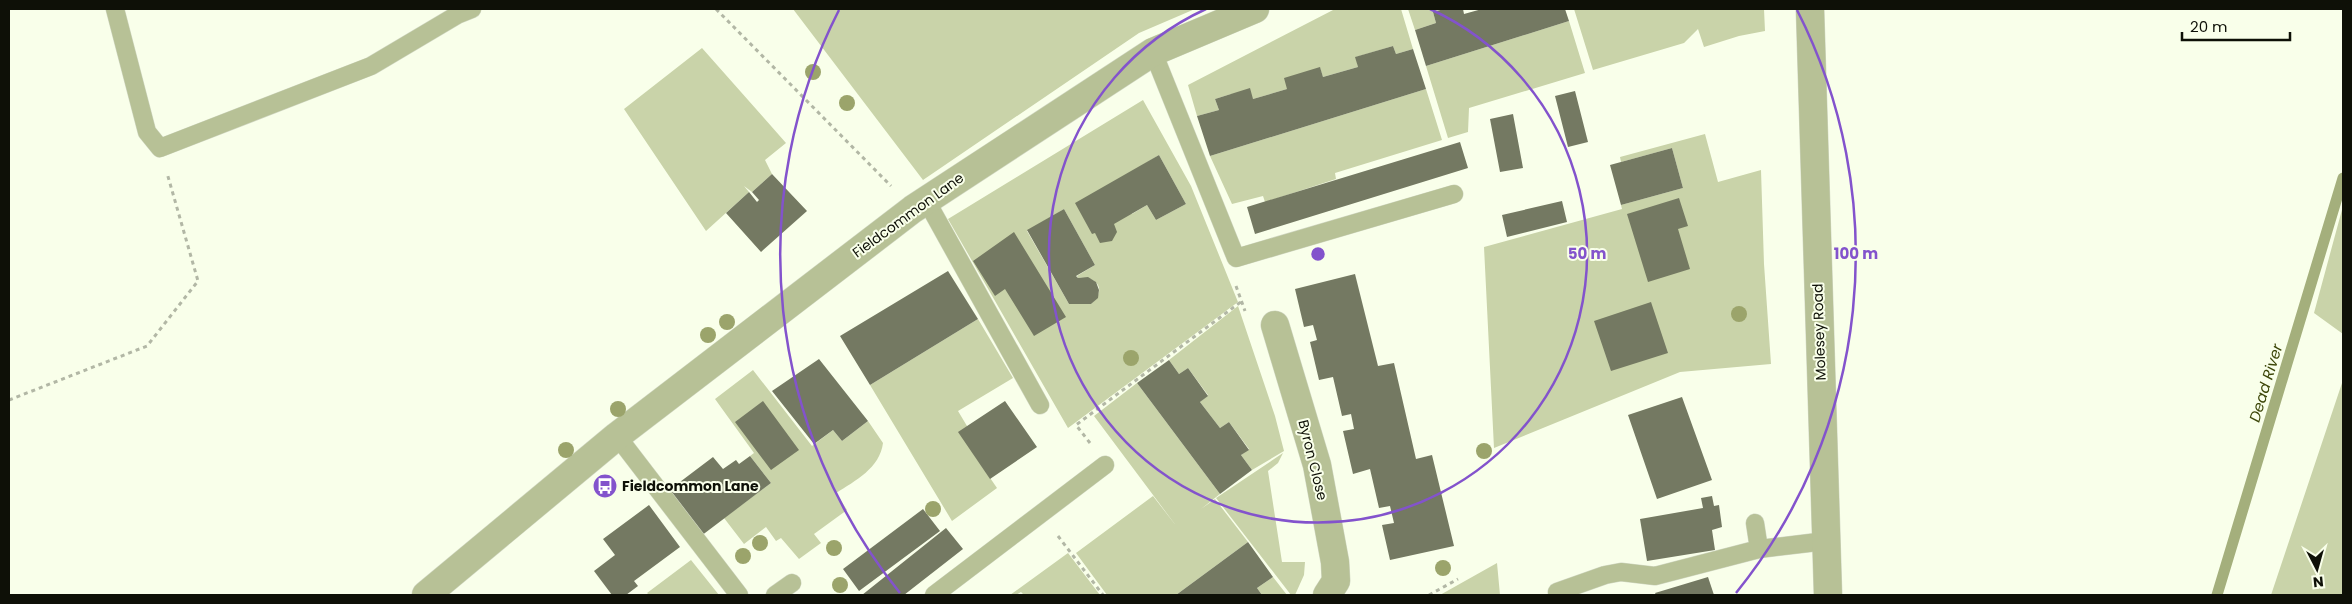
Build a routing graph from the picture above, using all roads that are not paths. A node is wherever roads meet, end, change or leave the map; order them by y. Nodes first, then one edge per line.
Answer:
1 (115, 9) edge
2 (1255, 9) edge
3 (1810, 9) edge
4 (462, 11) edge
5 (1154, 52) junction
6 (1454, 194) dead end
7 (919, 204) junction
8 (1275, 325) road end
9 (1040, 405) dead end
10 (617, 436) junction
11 (1105, 465) road end
12 (1755, 523) dead end
13 (1826, 541) junction
14 (1759, 550) junction
15 (792, 583) dead end
16 (1557, 592) dead end
17 (426, 595) edge
18 (739, 595) edge
19 (774, 595) edge
20 (934, 595) edge
21 (1327, 595) edge
22 (1828, 595) edge

1 - 4 lane
2 - 5 street, Fieldcommon Lane
3 - 13 street, Molesey Road
5 - 6 lane
5 - 7 street, Fieldcommon Lane
7 - 9 lane
7 - 10 street, Fieldcommon Lane
8 - 21 street, Byron Close
10 - 17 street, Fieldcommon Lane
10 - 18 lane
11 - 20 lane
12 - 14 lane
13 - 14 lane
13 - 22 street, Molesey Road
14 - 16 lane
15 - 19 lane

